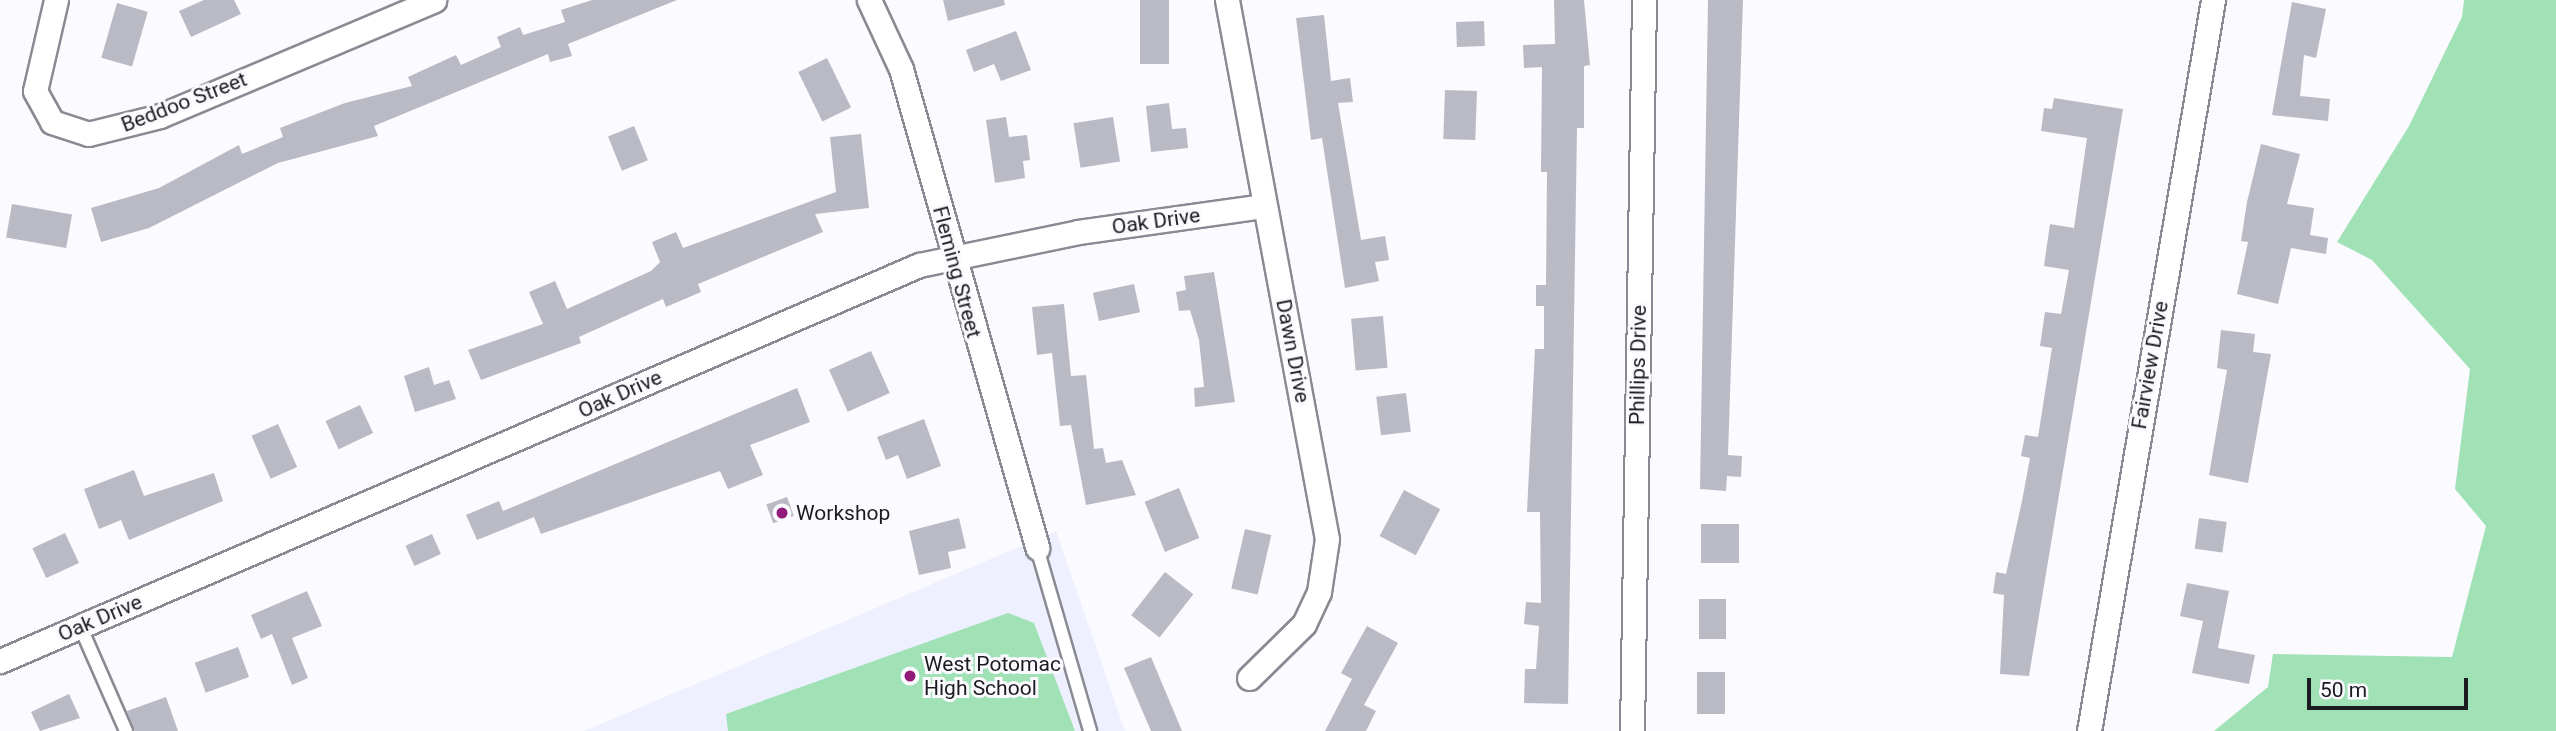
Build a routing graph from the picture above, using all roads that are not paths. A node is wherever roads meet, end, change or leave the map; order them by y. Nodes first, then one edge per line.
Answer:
1 (56, 0) edge
2 (435, 0) edge
3 (869, 0) edge
4 (1227, 0) edge
5 (1644, 0) edge
6 (2213, 0) edge
7 (1264, 206) junction
8 (952, 258) junction
9 (1037, 548) joint
10 (80, 626) junction
11 (0, 661) edge
12 (1249, 678) dead end
13 (126, 731) edge
14 (1090, 731) edge
15 (1632, 731) edge
16 (2089, 731) edge

1 - 2 street, Beddoo Street
3 - 8 street, Fleming Street
4 - 7 street, Dawn Drive
5 - 15 street, Phillips Drive
6 - 16 street, Fairview Drive
7 - 8 street, Oak Drive
7 - 12 street, Dawn Drive
8 - 9 street, Fleming Street
8 - 10 street, Oak Drive
9 - 14 lane
10 - 11 street, Oak Drive
10 - 13 lane

